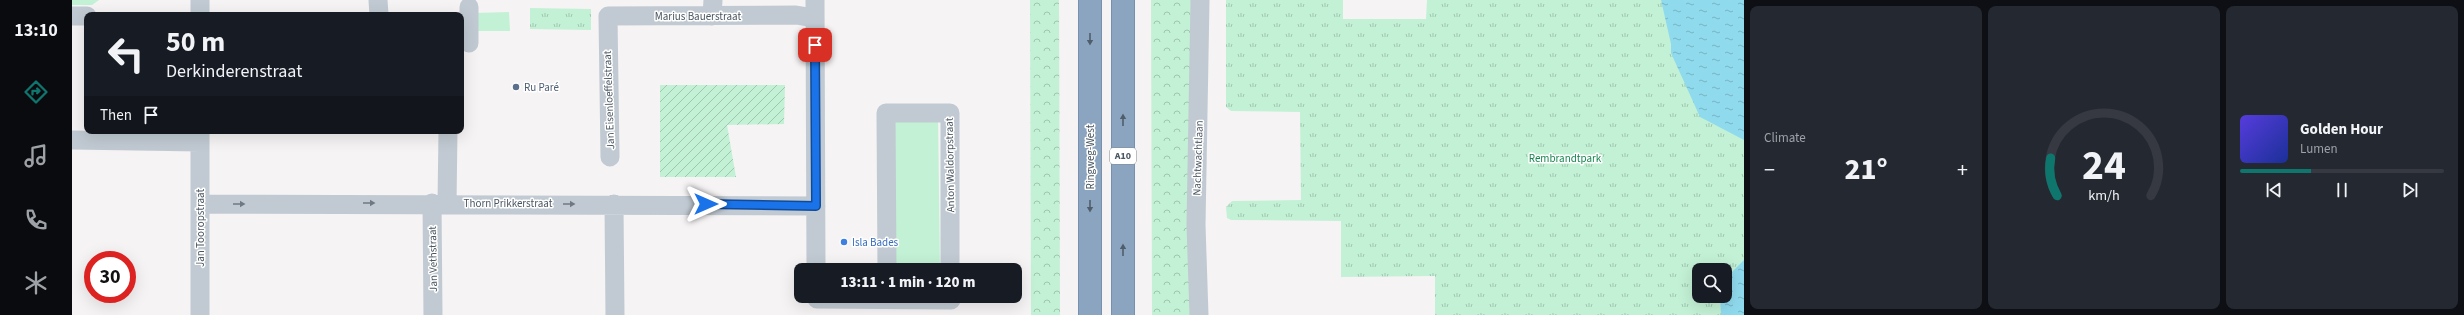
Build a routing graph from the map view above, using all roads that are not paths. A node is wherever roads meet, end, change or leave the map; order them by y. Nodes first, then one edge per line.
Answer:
1 (200, 0) edge
2 (378, 0) edge
3 (1090, 0) edge
4 (1123, 0) edge
5 (1200, 0) edge
6 (469, 7) dead end
7 (712, 8) edge
8 (815, 9) edge
9 (200, 12) edge
10 (379, 12) edge
11 (72, 16) edge
12 (84, 16) edge
13 (607, 42) joint
14 (469, 43) dead end
15 (448, 134) edge
16 (200, 136) edge
17 (72, 140) edge
18 (610, 157) dead end
19 (440, 203) junction
20 (200, 204) junction
21 (614, 204) junction
22 (816, 206) junction
23 (816, 263) edge
24 (887, 263) edge
25 (950, 263) edge
26 (827, 303) edge
27 (817, 304) edge
28 (200, 315) edge
29 (433, 315) edge
30 (615, 315) edge
31 (1090, 315) edge
32 (1123, 315) edge
33 (1199, 315) edge

1 - 9 street
2 - 10 street
3 -> 31 highway, Ringweg-West
32 -> 4 highway, A10
5 - 33 street, Nachtwachtlaan
6 - 14 street
7 - 8 street, Marius Bauerstraat
7 - 13 street, Marius Bauerstraat
8 - 22 street
11 - 12 street
13 - 18 street, Jan Eisenloeffelstraat
15 - 19 street, Jan Vethstraat
16 - 17 street, Jan Tooropstraat
16 - 20 street, Jan Tooropstraat
20 -> 19 street, Thorn Prikkerstraat
19 -> 21 street, Thorn Prikkerstraat
19 - 29 street, Jan Vethstraat
20 - 28 street, Jan Tooropstraat
21 - 22 street, Thorn Prikkerstraat
21 - 30 street
22 - 23 street
24 - 25 street, Anton Waldorpstraat
26 - 27 street

